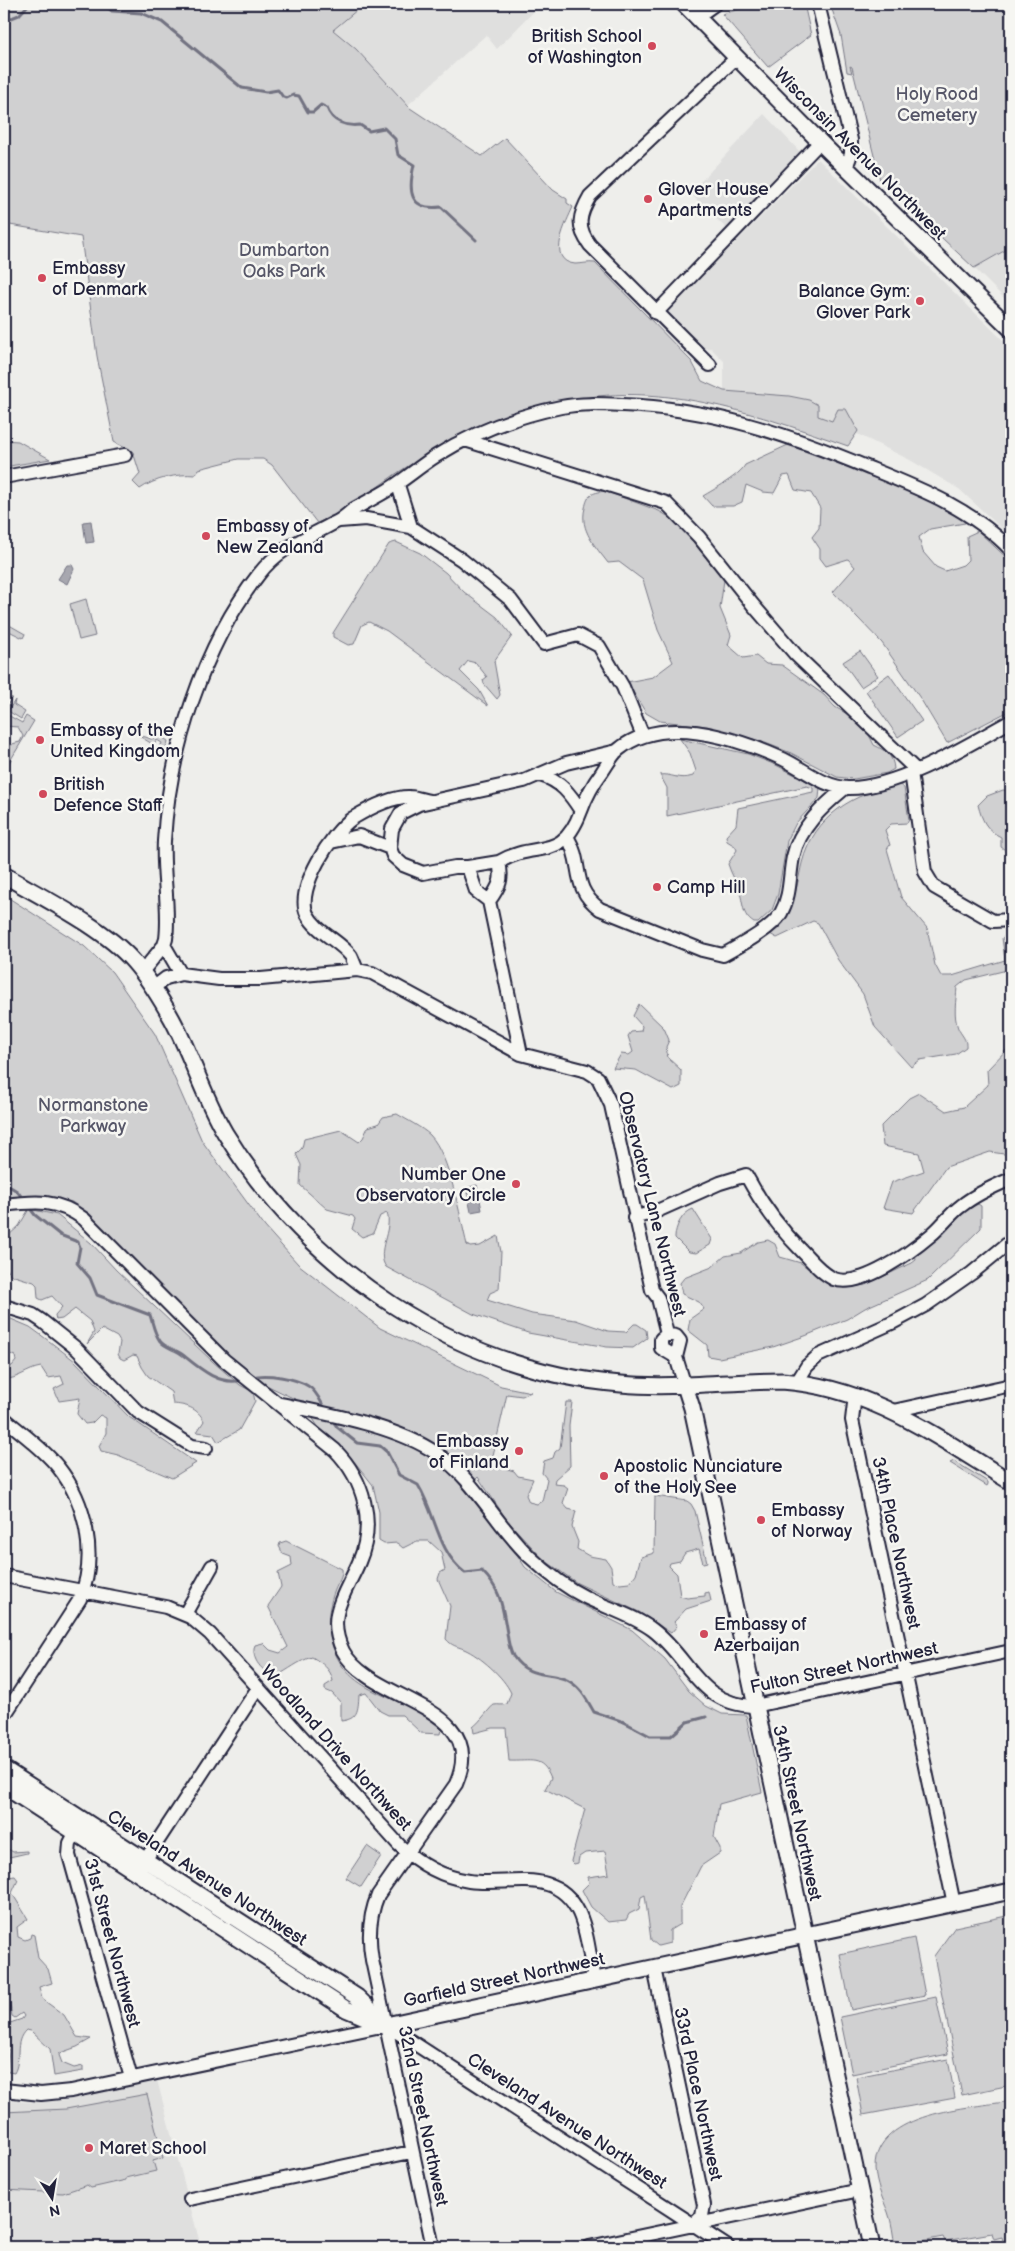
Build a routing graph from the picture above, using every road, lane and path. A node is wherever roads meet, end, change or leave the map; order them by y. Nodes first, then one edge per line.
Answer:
1 (684, 4) edge
2 (715, 4) edge
3 (818, 4) edge
4 (697, 17) junction
5 (736, 58) junction
6 (820, 142) junction
7 (846, 168) junction
8 (586, 239) junction
9 (575, 247) dead end
10 (656, 313) junction
11 (1011, 329) edge
12 (710, 365) dead end
13 (465, 440) junction
14 (126, 455) dead end
15 (4, 477) edge
16 (398, 485) junction
17 (339, 521) junction
18 (410, 527) junction
19 (1011, 550) edge
20 (1011, 720) edge
21 (643, 736) junction
22 (617, 750) junction
23 (914, 771) junction
24 (540, 775) junction
25 (844, 788) junction
26 (431, 802) junction
27 (581, 812) junction
28 (568, 838) junction
29 (331, 842) junction
30 (390, 848) junction
31 (499, 862) junction
32 (468, 868) junction
33 (4, 874) edge
34 (489, 900) junction
35 (1011, 920) edge
36 (164, 945) junction
37 (357, 970) junction
38 (142, 972) junction
39 (181, 974) junction
40 (152, 988) junction
41 (521, 1054) junction
42 (1011, 1179) edge
43 (4, 1205) edge
44 (634, 1218) junction
45 (1011, 1241) edge
46 (4, 1306) edge
47 (664, 1338) junction
48 (676, 1357) junction
49 (797, 1382) junction
50 (1011, 1385) edge
51 (685, 1386) junction
52 (855, 1395) junction
53 (279, 1404) junction
54 (893, 1411) junction
55 (4, 1418) edge
56 (206, 1448) dead end
57 (1011, 1482) edge
58 (212, 1566) dead end
59 (4, 1576) edge
60 (83, 1590) junction
61 (185, 1614) junction
62 (1011, 1650) edge
63 (906, 1673) junction
64 (258, 1688) junction
65 (755, 1706) junction
66 (4, 1716) edge
67 (4, 1769) edge
68 (4, 1786) edge
69 (79, 1826) junction
70 (407, 1853) junction
71 (141, 1867) junction
72 (1011, 1891) edge
73 (954, 1904) junction
74 (804, 1936) junction
75 (654, 1968) junction
76 (594, 1980) junction
77 (386, 2025) junction
78 (131, 2078) junction
79 (4, 2090) edge
80 (411, 2152) junction
81 (860, 2190) junction
82 (190, 2199) dead end
83 (694, 2225) junction
84 (433, 2247) edge
85 (589, 2247) edge
86 (728, 2247) edge
87 (872, 2247) edge

1 - 4 main road, Wisconsin Avenue Northwest
2 - 4 street
3 - 7 street
4 - 5 main road, Wisconsin Avenue Northwest
5 - 6 main road, Wisconsin Avenue Northwest
5 - 8 street
6 - 7 main road, Wisconsin Avenue Northwest
6 - 10 street
7 - 11 main road, Wisconsin Avenue Northwest
8 - 9 street
8 - 10 street
10 - 12 street
13 - 16 street
13 - 19 street
13 - 23 street
14 - 15 street
16 - 17 street
16 - 18 street
17 - 18 street
17 - 36 street
18 - 21 street
20 - 23 street
21 - 22 street
21 - 25 street
22 - 24 street
22 - 27 street
23 - 25 street
23 - 35 street
24 - 26 street
24 - 27 street
25 - 28 street
26 - 29 street
26 - 30 street
27 - 28 street
28 - 31 street
29 - 30 street
29 - 37 street
30 - 32 street
31 - 32 street
31 - 34 street
32 - 34 street
33 - 38 main road
34 - 41 street
36 - 38 street
36 - 39 street
37 - 39 street, Observatory Lane Northwest
37 - 41 street, Observatory Lane Northwest
38 - 40 main road
39 - 40 street
40 - 51 main road
41 - 44 street, Observatory Lane Northwest
42 - 44 street
43 - 53 street, 32nd Street Northwest
44 - 47 street, Observatory Lane Northwest
45 - 49 street
46 - 56 street
47 - 48 street, Observatory Lane Northwest
47 - 48 street, Observatory Lane Northwest
48 - 51 street, Observatory Lane Northwest
49 - 51 main road
49 - 52 main road
50 - 54 street
51 - 65 main road, 34th Street Northwest
52 - 54 main road
52 - 63 street, 34th Place Northwest
53 - 65 street, Fulton Street Northwest
53 - 70 street, 32nd Street Northwest
54 - 57 main road
55 - 60 street
58 - 61 street
59 - 60 street, Woodland Drive Northwest
60 - 61 street, Woodland Drive Northwest
60 - 66 street
61 - 64 street, Woodland Drive Northwest
62 - 63 street, Fulton Street Northwest
63 - 65 street, Fulton Street Northwest
63 - 73 street, 34th Place Northwest
64 - 70 street, Woodland Drive Northwest
64 - 71 street
65 - 74 main road, 34th Street Northwest
67 - 69 main road, Cleveland Avenue Northwest
68 - 69 main road, Cleveland Avenue Northwest
69 - 71 main road, Cleveland Avenue Northwest
69 - 78 street, 31st Street Northwest
70 - 76 street, Woodland Drive Northwest
70 - 77 street, 32nd Street Northwest
71 - 77 main road, Cleveland Avenue Northwest
72 - 73 main road, Garfield Street Northwest
73 - 74 main road, Garfield Street Northwest
74 - 75 main road, Garfield Street Northwest
74 - 81 main road, 34th Street Northwest
75 - 76 main road, Garfield Street Northwest
75 - 83 street, 33rd Place Northwest
76 - 77 main road, Garfield Street Northwest
77 - 78 street, Garfield Street Northwest
77 - 80 street, 32nd Street Northwest
77 - 83 street, Cleveland Avenue Northwest
78 - 79 street, Garfield Street Northwest
80 - 82 street
80 - 84 street, 32nd Street Northwest
81 - 83 street
81 - 87 main road, 34th Street Northwest
83 - 85 street
83 - 86 street, Cleveland Avenue Northwest

